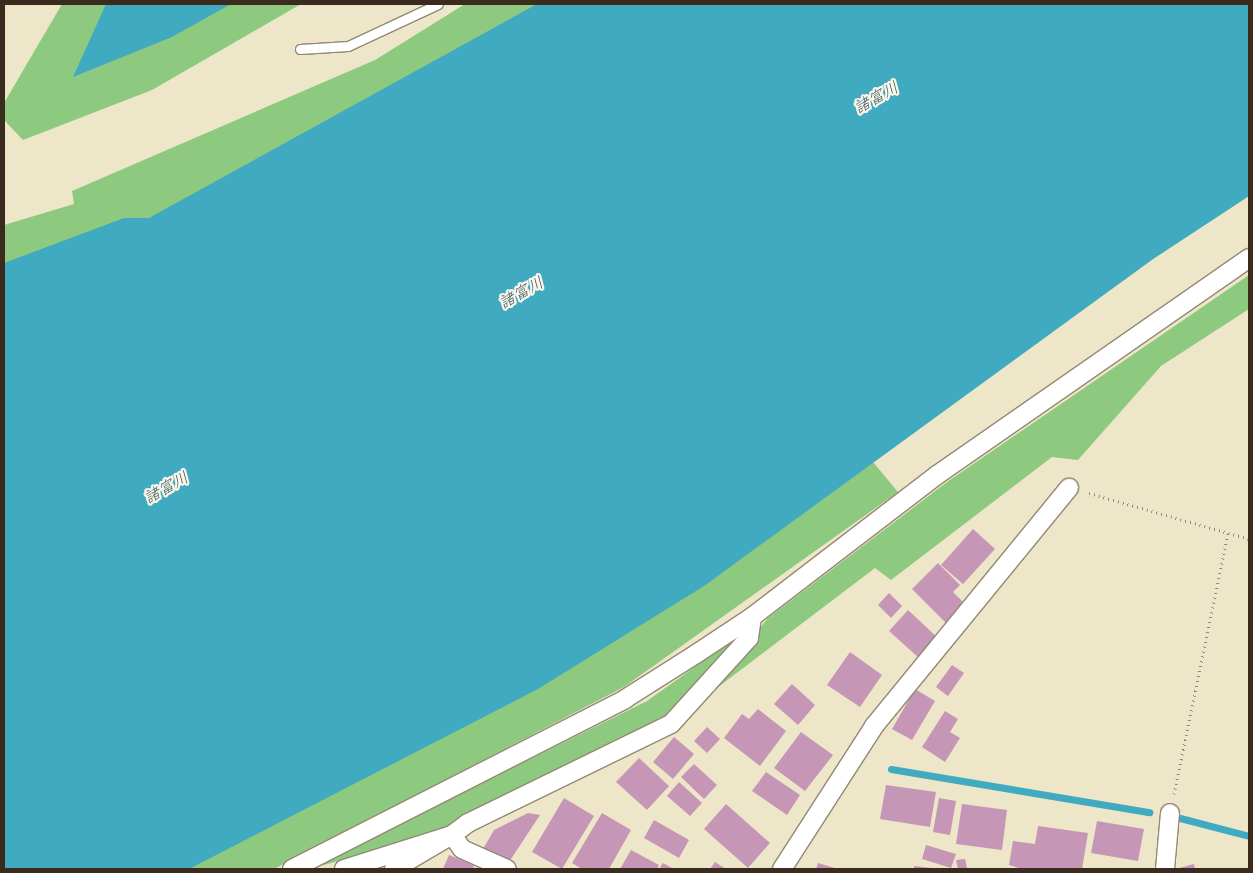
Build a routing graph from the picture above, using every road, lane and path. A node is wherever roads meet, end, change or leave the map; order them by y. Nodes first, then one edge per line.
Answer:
1 (438, 4) edge
2 (300, 49) dead end
3 (1249, 258) edge
4 (1069, 488) joint
5 (1228, 533) junction
6 (1249, 539) edge
7 (752, 617) junction
8 (1170, 813) joint
9 (452, 835) junction
10 (292, 869) edge
11 (344, 869) edge
12 (394, 869) edge
13 (507, 869) edge
14 (782, 869) edge
15 (1165, 869) edge

1 - 2 lane
3 - 7 street
4 - 5 path
4 - 14 street
5 - 6 path
5 - 8 path
7 - 9 street
7 - 10 street
8 - 15 street
9 - 11 street
9 - 12 street
9 - 13 street

